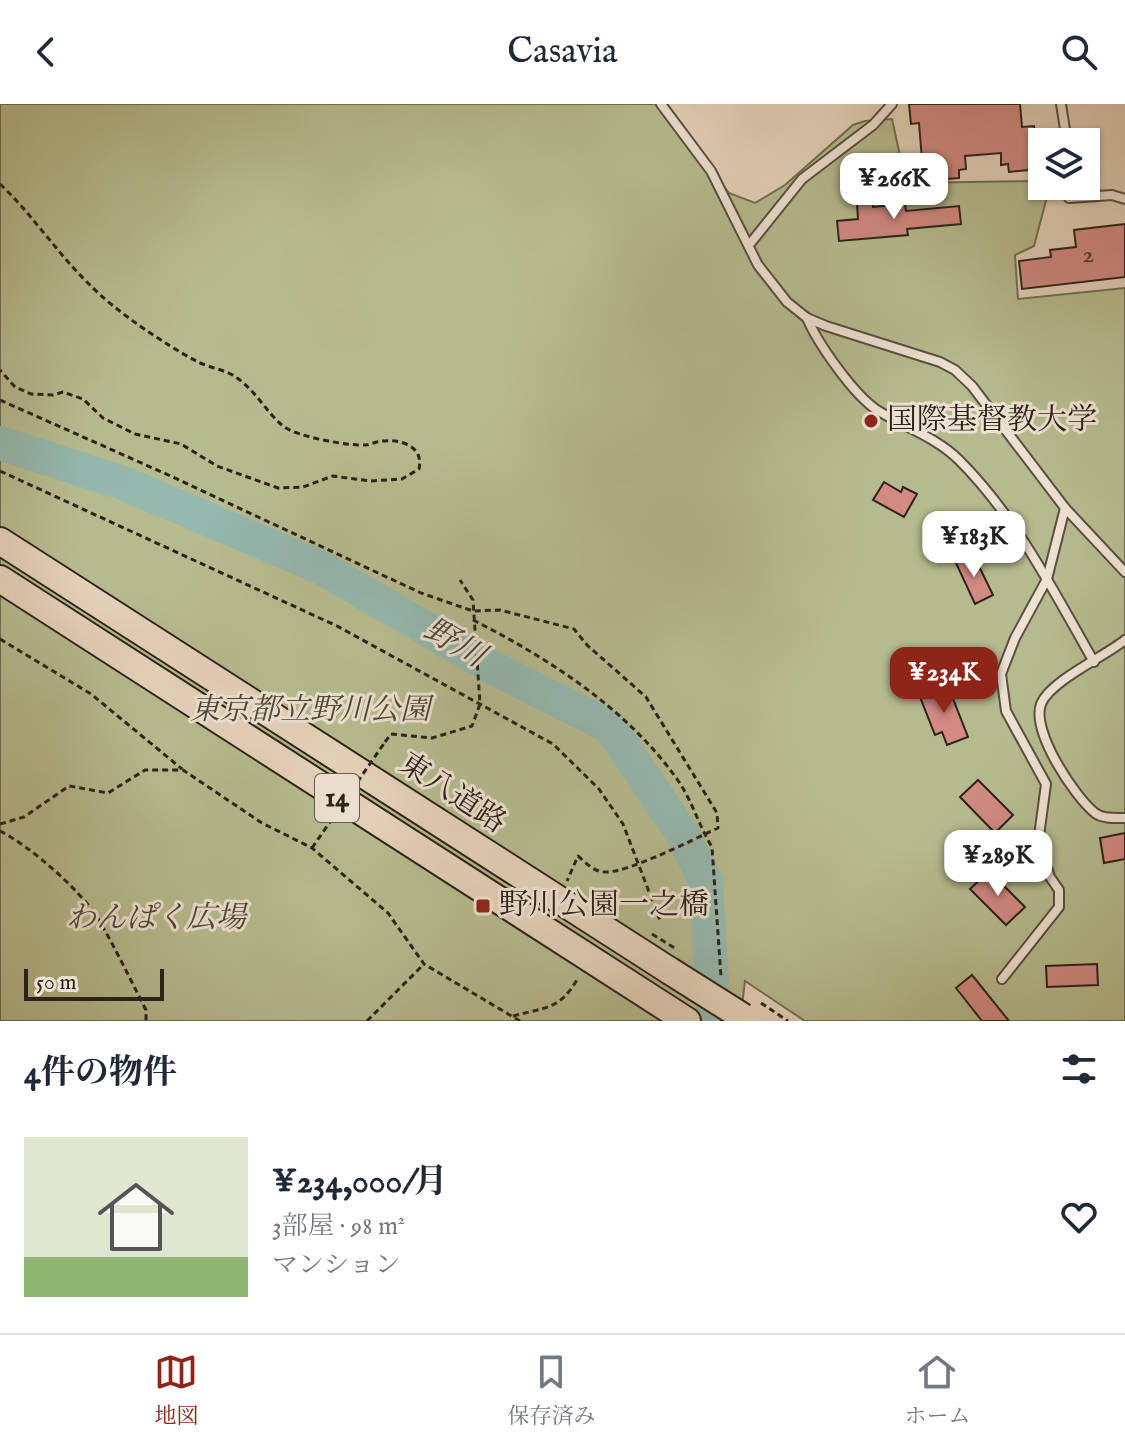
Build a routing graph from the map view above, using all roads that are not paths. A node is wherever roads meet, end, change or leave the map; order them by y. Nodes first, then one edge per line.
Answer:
1 (892, 104) edge
2 (1061, 104) edge
3 (665, 106) edge
4 (1065, 128) edge
5 (1100, 196) edge
6 (1125, 199) edge
7 (749, 245) junction
8 (807, 318) junction
9 (1065, 508) junction
10 (0, 541) edge
11 (1125, 572) edge
12 (0, 579) edge
13 (1047, 579) junction
14 (1125, 640) edge
15 (1094, 662) junction
16 (1125, 818) edge
17 (1002, 979) dead end
18 (748, 1012) edge
19 (682, 1017) edge

1 - 7 lane
2 - 4 lane
3 - 7 lane
5 - 6 lane
7 - 8 lane
8 - 9 lane
8 - 13 lane
9 - 11 lane
9 - 13 lane
10 - 18 main road, 東八道路 / 14, bridge
12 - 19 main road, 14
13 - 15 lane
13 - 17 lane
14 - 15 lane
15 - 16 lane

